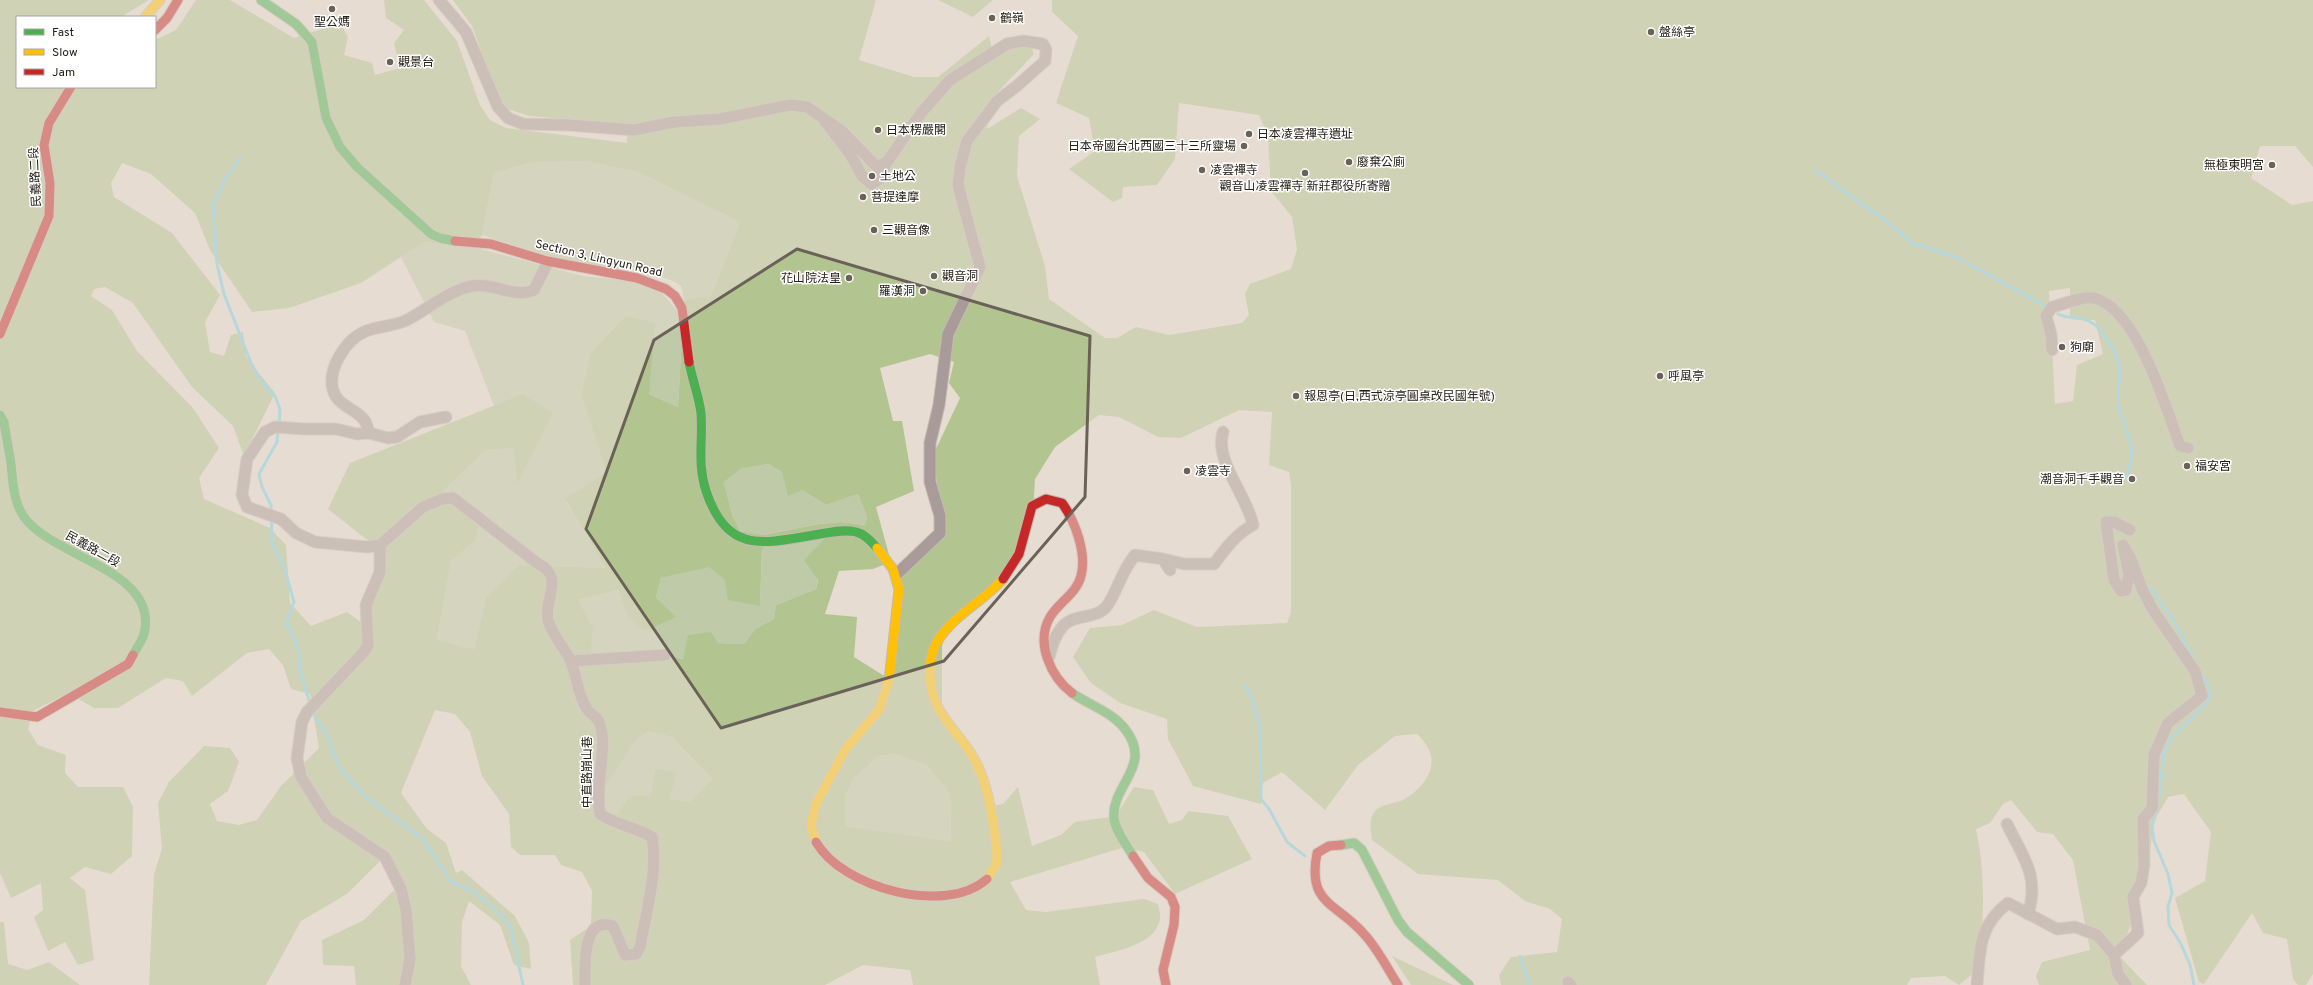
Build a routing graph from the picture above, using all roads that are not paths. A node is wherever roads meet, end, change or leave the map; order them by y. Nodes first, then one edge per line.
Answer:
1 (160, 0) edge
2 (178, 0) edge
3 (261, 0) edge
4 (438, 0) edge
5 (146, 16) edge
6 (156, 29) edge
7 (69, 88) edge
8 (824, 120) junction
9 (887, 162) junction
10 (548, 262) junction
11 (0, 334) edge
12 (2052, 350) dead end
13 (0, 415) edge
14 (446, 417) dead end
15 (1223, 432) dead end
16 (370, 433) junction
17 (2188, 448) dead end
18 (2130, 530) dead end
19 (380, 544) junction
20 (1163, 559) junction
21 (1170, 570) dead end
22 (897, 574) junction
23 (665, 655) dead end
24 (571, 661) junction
25 (1048, 661) junction
26 (0, 712) edge
27 (2007, 824) dead end
28 (2028, 914) junction
29 (2114, 955) junction
30 (405, 985) edge
31 (585, 985) edge
32 (1166, 985) edge
33 (1398, 985) edge
34 (1469, 985) edge
35 (1977, 985) edge
36 (2126, 985) edge

1 - 5 street
2 - 6 street
3 - 10 street, Section 3, Lingyun Road
4 - 8 street
7 - 11 street, 民義路二段
8 - 9 street
8 - 9 street
9 - 22 street
10 - 16 street
10 - 22 street, Section 3, Lingyun Road
12 - 17 street
13 - 26 street, 民義路二段
14 - 16 street
15 - 20 street
16 - 19 street
18 - 29 street
19 - 24 street, 中直路崩山巷
19 - 30 street
20 - 21 street
20 - 25 street
22 - 25 street, Section 3, Lingyun Road
23 - 24 street
24 - 31 street, 中直路崩山巷
25 - 32 street, Section 3, Lingyun Road
27 - 28 street
28 - 29 street
28 - 35 street
29 - 36 street
33 - 34 street

